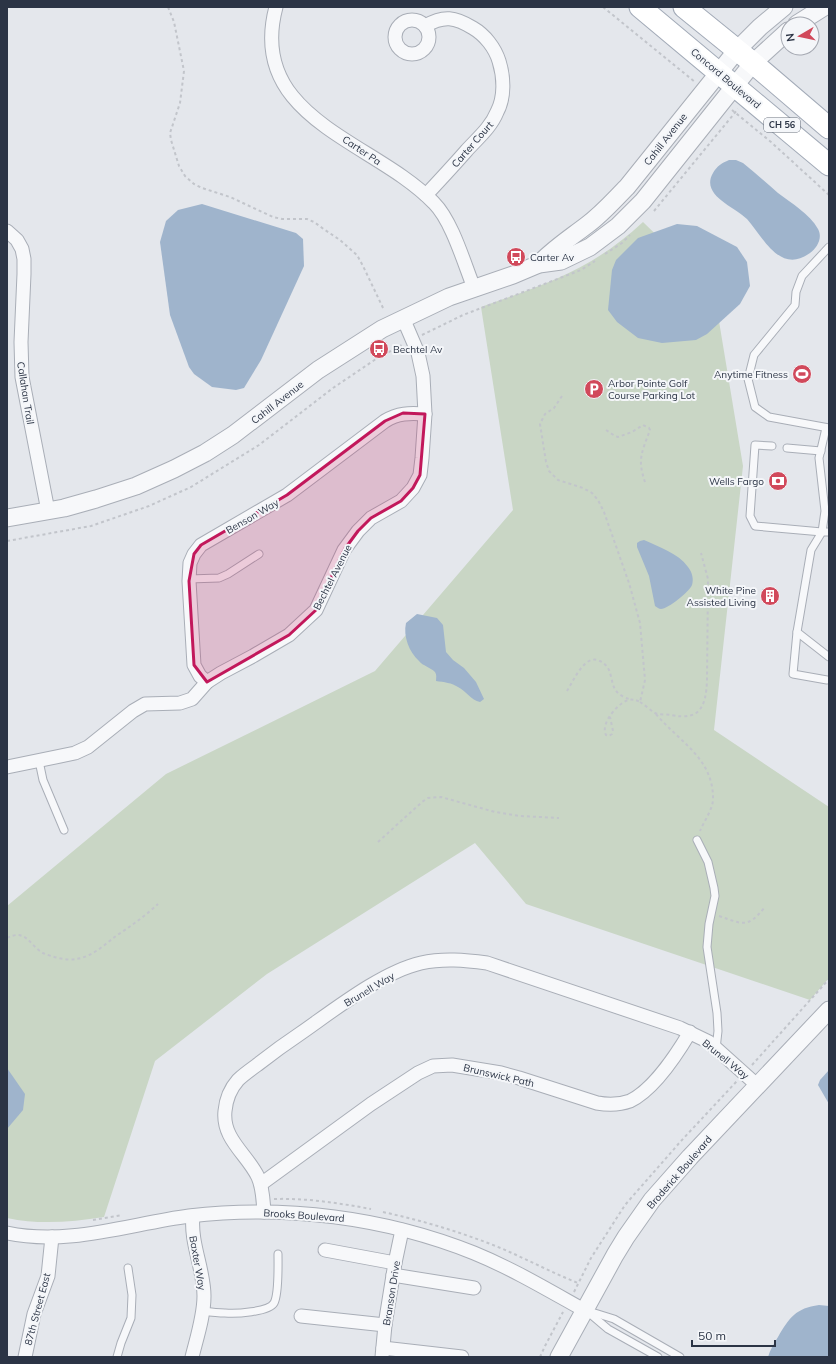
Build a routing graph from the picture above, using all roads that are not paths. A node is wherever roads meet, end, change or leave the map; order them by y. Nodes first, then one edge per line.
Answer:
1 (276, 7) edge
2 (640, 7) edge
3 (684, 7) edge
4 (784, 7) edge
5 (824, 7) edge
6 (810, 16) edge
7 (425, 26) dead end
8 (780, 38) edge
9 (737, 50) junction
10 (753, 63) junction
11 (719, 72) junction
12 (729, 93) junction
13 (829, 128) edge
14 (829, 165) edge
15 (426, 195) junction
16 (7, 231) edge
17 (829, 247) edge
18 (539, 264) junction
19 (474, 288) junction
20 (403, 318) junction
21 (425, 414) junction
22 (828, 428) edge
23 (772, 446) dead end
24 (787, 448) dead end
25 (821, 451) junction
26 (48, 511) junction
27 (7, 518) edge
28 (826, 532) edge
29 (259, 554) dead end
30 (189, 579) junction
31 (797, 632) junction
32 (829, 658) edge
33 (827, 680) dead end
34 (207, 682) junction
35 (39, 761) junction
36 (7, 767) edge
37 (64, 830) dead end
38 (697, 840) road end
39 (829, 1010) edge
40 (690, 1032) junction
41 (716, 1049) junction
42 (758, 1086) junction
43 (261, 1184) junction
44 (264, 1212) junction
45 (193, 1216) junction
46 (402, 1230) junction
47 (7, 1233) edge
48 (52, 1237) junction
49 (325, 1250) dead end
50 (278, 1254) dead end
51 (128, 1268) dead end
52 (394, 1269) junction
53 (474, 1288) dead end
54 (584, 1310) junction
55 (203, 1311) junction
56 (301, 1316) dead end
57 (385, 1325) junction
58 (383, 1352) edge
59 (25, 1357) edge
60 (117, 1357) edge
61 (192, 1357) edge
62 (462, 1357) edge
63 (559, 1357) edge
64 (658, 1357) edge
65 (680, 1357) edge

1 - 15 street, Carter Pa
2 - 11 main road, Concord Boulevard / CH 56
3 - 9 main road, CH 56
4 - 9 street, Cahill Avenue
5 - 6 street
7 - 15 street, Carter Court
8 - 10 street, Cahill Avenue
9 - 10 main road, CH 56
9 - 11 street, Cahill Avenue
10 - 12 street, Cahill Avenue
10 - 13 main road, CH 56
11 - 12 main road, Concord Boulevard / CH 56
11 - 18 street, Cahill Avenue
12 - 14 main road, Concord Boulevard / CH 56
12 - 18 street, Cahill Avenue
15 - 19 street, Carter Pa
16 - 26 street, Callahan Trail
17 - 22 lane
18 - 19 street, Cahill Avenue
19 - 20 street, Cahill Avenue
20 - 21 street, Bechtel Avenue
20 - 26 street, Cahill Avenue
21 - 30 street, Benson Way
21 - 34 street, Bechtel Avenue
22 - 25 lane
23 - 28 lane
24 - 25 lane
25 - 28 lane
26 - 27 street, Cahill Avenue
28 - 31 lane
29 - 30 lane
30 - 34 street, Benson Way
31 - 32 lane
31 - 33 lane
34 - 35 street, Bechtel Avenue
35 - 36 street, Bechtel Avenue
35 - 37 lane
38 - 41 lane
39 - 42 street, Broderick Boulevard
40 - 41 street, Brunell Way
40 - 43 street, Brunswick Path
40 - 43 street, Brunell Way
41 - 42 street, Brunell Way
42 - 54 street, Broderick Boulevard
43 - 44 street, Brunell Way
44 - 45 street, Brooks Boulevard
44 - 46 street, Brooks Boulevard
45 - 48 street, Brooks Boulevard
45 - 55 street, Baxter Way
46 - 52 street, Branson Drive
46 - 54 street, Brooks Boulevard
47 - 48 street, Brooks Boulevard
48 - 59 street, 87th Street East
49 - 52 street
50 - 55 lane
51 - 60 lane
52 - 53 street
52 - 57 street, Branson Drive
54 - 63 street, Broderick Boulevard
54 - 64 lane
54 - 65 lane
55 - 61 street, Baxter Way
56 - 57 street
57 - 58 street, Branson Drive
58 - 62 street

